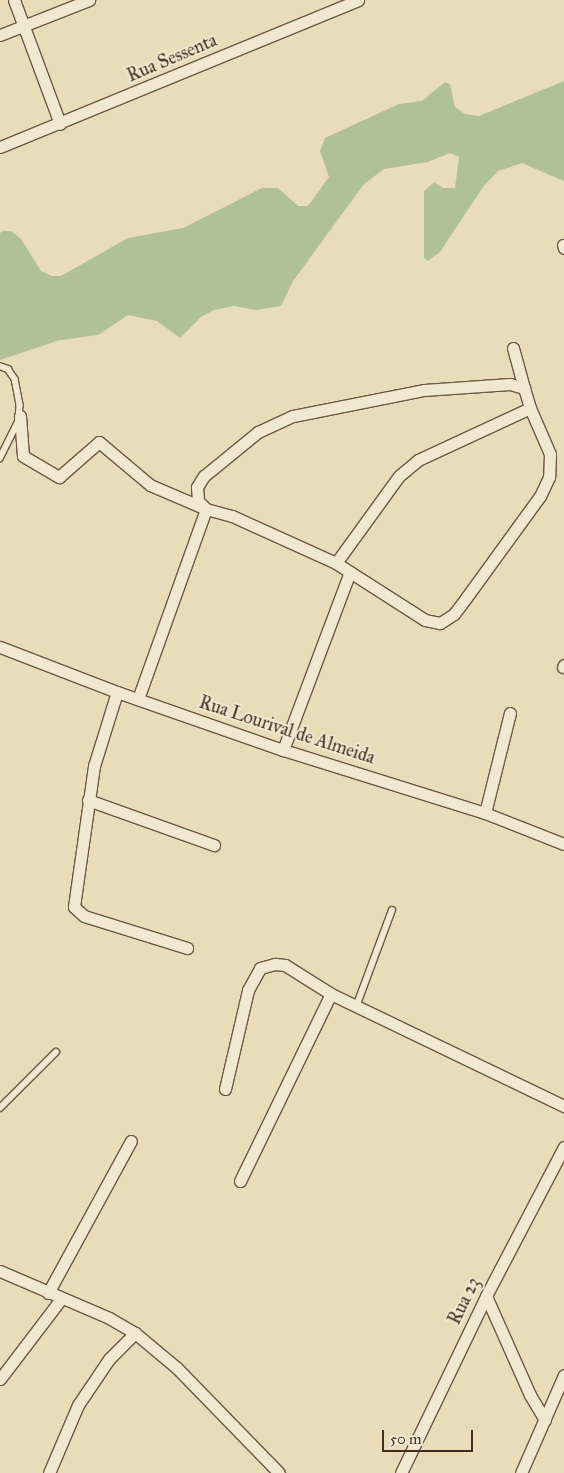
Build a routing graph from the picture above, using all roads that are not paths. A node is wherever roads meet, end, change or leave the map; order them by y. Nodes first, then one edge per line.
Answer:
1 (14, 0) edge
2 (89, 0) edge
3 (358, 0) edge
4 (23, 27) junction
5 (0, 36) edge
6 (60, 124) junction
7 (0, 147) edge
8 (513, 348) dead end
9 (0, 366) edge
10 (524, 388) junction
11 (530, 408) junction
12 (20, 416) junction
13 (0, 459) edge
14 (206, 509) junction
15 (336, 563) junction
16 (350, 572) junction
17 (0, 647) edge
18 (117, 692) junction
19 (138, 699) junction
20 (510, 713) dead end
21 (283, 750) junction
22 (88, 800) junction
23 (485, 813) junction
24 (564, 844) edge
25 (214, 845) dead end
26 (392, 910) dead end
27 (187, 948) dead end
28 (331, 994) junction
29 (356, 1007) junction
30 (56, 1052) dead end
31 (225, 1090) dead end
32 (564, 1106) edge
33 (0, 1108) edge
34 (132, 1142) dead end
35 (564, 1147) edge
36 (240, 1181) dead end
37 (0, 1271) edge
38 (48, 1293) junction
39 (486, 1296) junction
40 (61, 1299) junction
41 (135, 1333) junction
42 (564, 1375) edge
43 (0, 1379) edge
44 (545, 1420) junction
45 (49, 1473) edge
46 (279, 1473) edge
47 (401, 1473) edge
48 (521, 1473) edge

1 - 4 street
2 - 4 street
3 - 6 street, Rua Sessenta
4 - 5 street
4 - 6 street
6 - 7 street, Rua Sessenta
8 - 10 street
9 - 12 lane
10 - 11 street
10 - 14 street
11 - 15 street
11 - 16 street
12 - 13 lane
12 - 14 street
14 - 15 street
14 - 19 street
15 - 16 street
16 - 21 street
17 - 18 street, Rua Lourival de Almeida
18 - 19 street, Rua Lourival de Almeida
18 - 22 street
19 - 21 street, Rua Lourival de Almeida
20 - 23 street
21 - 23 street, Rua Lourival de Almeida
22 - 25 street
22 - 27 street
23 - 24 street, Rua Lourival de Almeida
26 - 29 lane
28 - 29 street
28 - 31 street
28 - 36 street
29 - 32 street
30 - 33 lane
34 - 38 street
35 - 39 street, Rua 23
37 - 38 street
38 - 40 street
39 - 44 street
39 - 47 street, Rua 23
40 - 41 street
40 - 43 street
41 - 45 street
41 - 46 street
42 - 44 street
44 - 48 street

